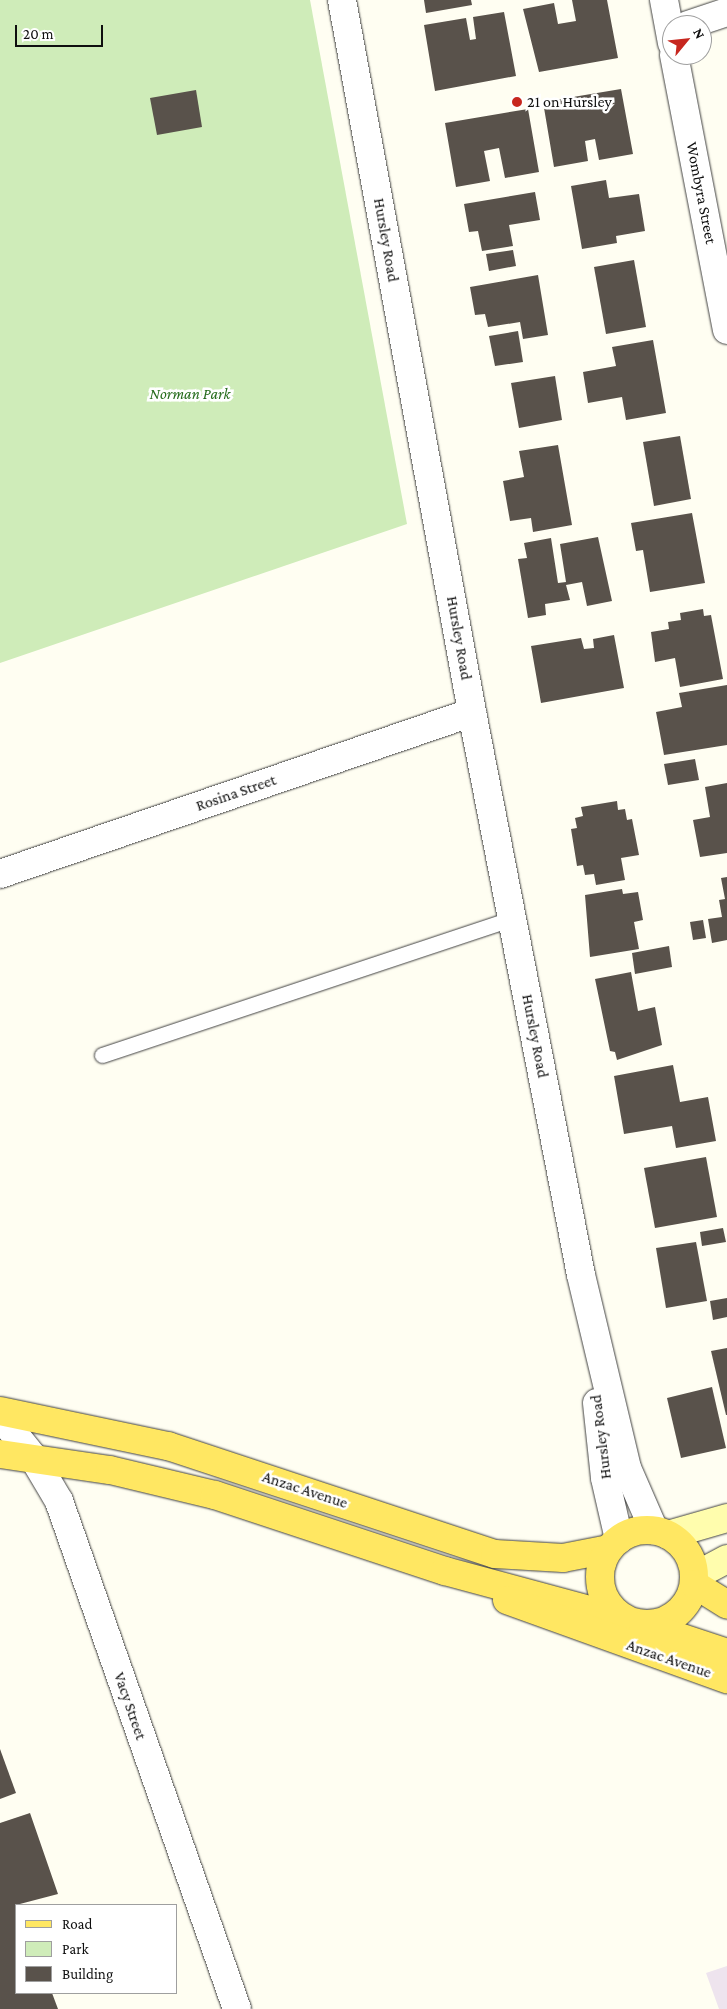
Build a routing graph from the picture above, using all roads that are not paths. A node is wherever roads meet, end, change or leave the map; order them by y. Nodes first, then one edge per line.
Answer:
1 (342, 0) edge
2 (664, 0) edge
3 (727, 12) edge
4 (668, 15) edge
5 (712, 19) edge
6 (680, 65) edge
7 (727, 330) edge
8 (472, 712) junction
9 (0, 874) edge
10 (513, 918) junction
11 (102, 1055) dead end
12 (581, 1275) junction
13 (0, 1411) edge
14 (0, 1416) edge
15 (0, 1454) edge
16 (33, 1457) junction
17 (727, 1518) edge
18 (661, 1532) junction
19 (614, 1544) junction
20 (727, 1559) edge
21 (445, 1571) junction
22 (694, 1580) junction
23 (727, 1606) edge
24 (634, 1622) junction
25 (727, 1653) edge
26 (727, 1679) edge
27 (237, 2009) edge

1 - 8 street, Hursley Road
2 - 4 street, Wombyra Street
3 - 5 street
6 - 7 street, Wombyra Street
8 - 9 street, Rosina Street
8 - 10 street, Hursley Road
10 - 11 lane
10 - 12 street, Hursley Road
12 - 18 street, Hursley Road
12 - 19 street, Hursley Road
13 - 19 main road, Anzac Avenue
14 - 16 street, Vacy Street
15 - 16 main road, Anzac Avenue
16 - 21 main road, Anzac Avenue
16 - 27 street, Vacy Street
17 - 18 main road
18 - 19 main road
18 - 22 main road
19 - 24 main road
20 - 22 main road
21 - 24 main road, Anzac Avenue
21 - 26 main road, Anzac Avenue
22 - 23 main road
22 - 24 main road
24 - 25 main road, Anzac Avenue

